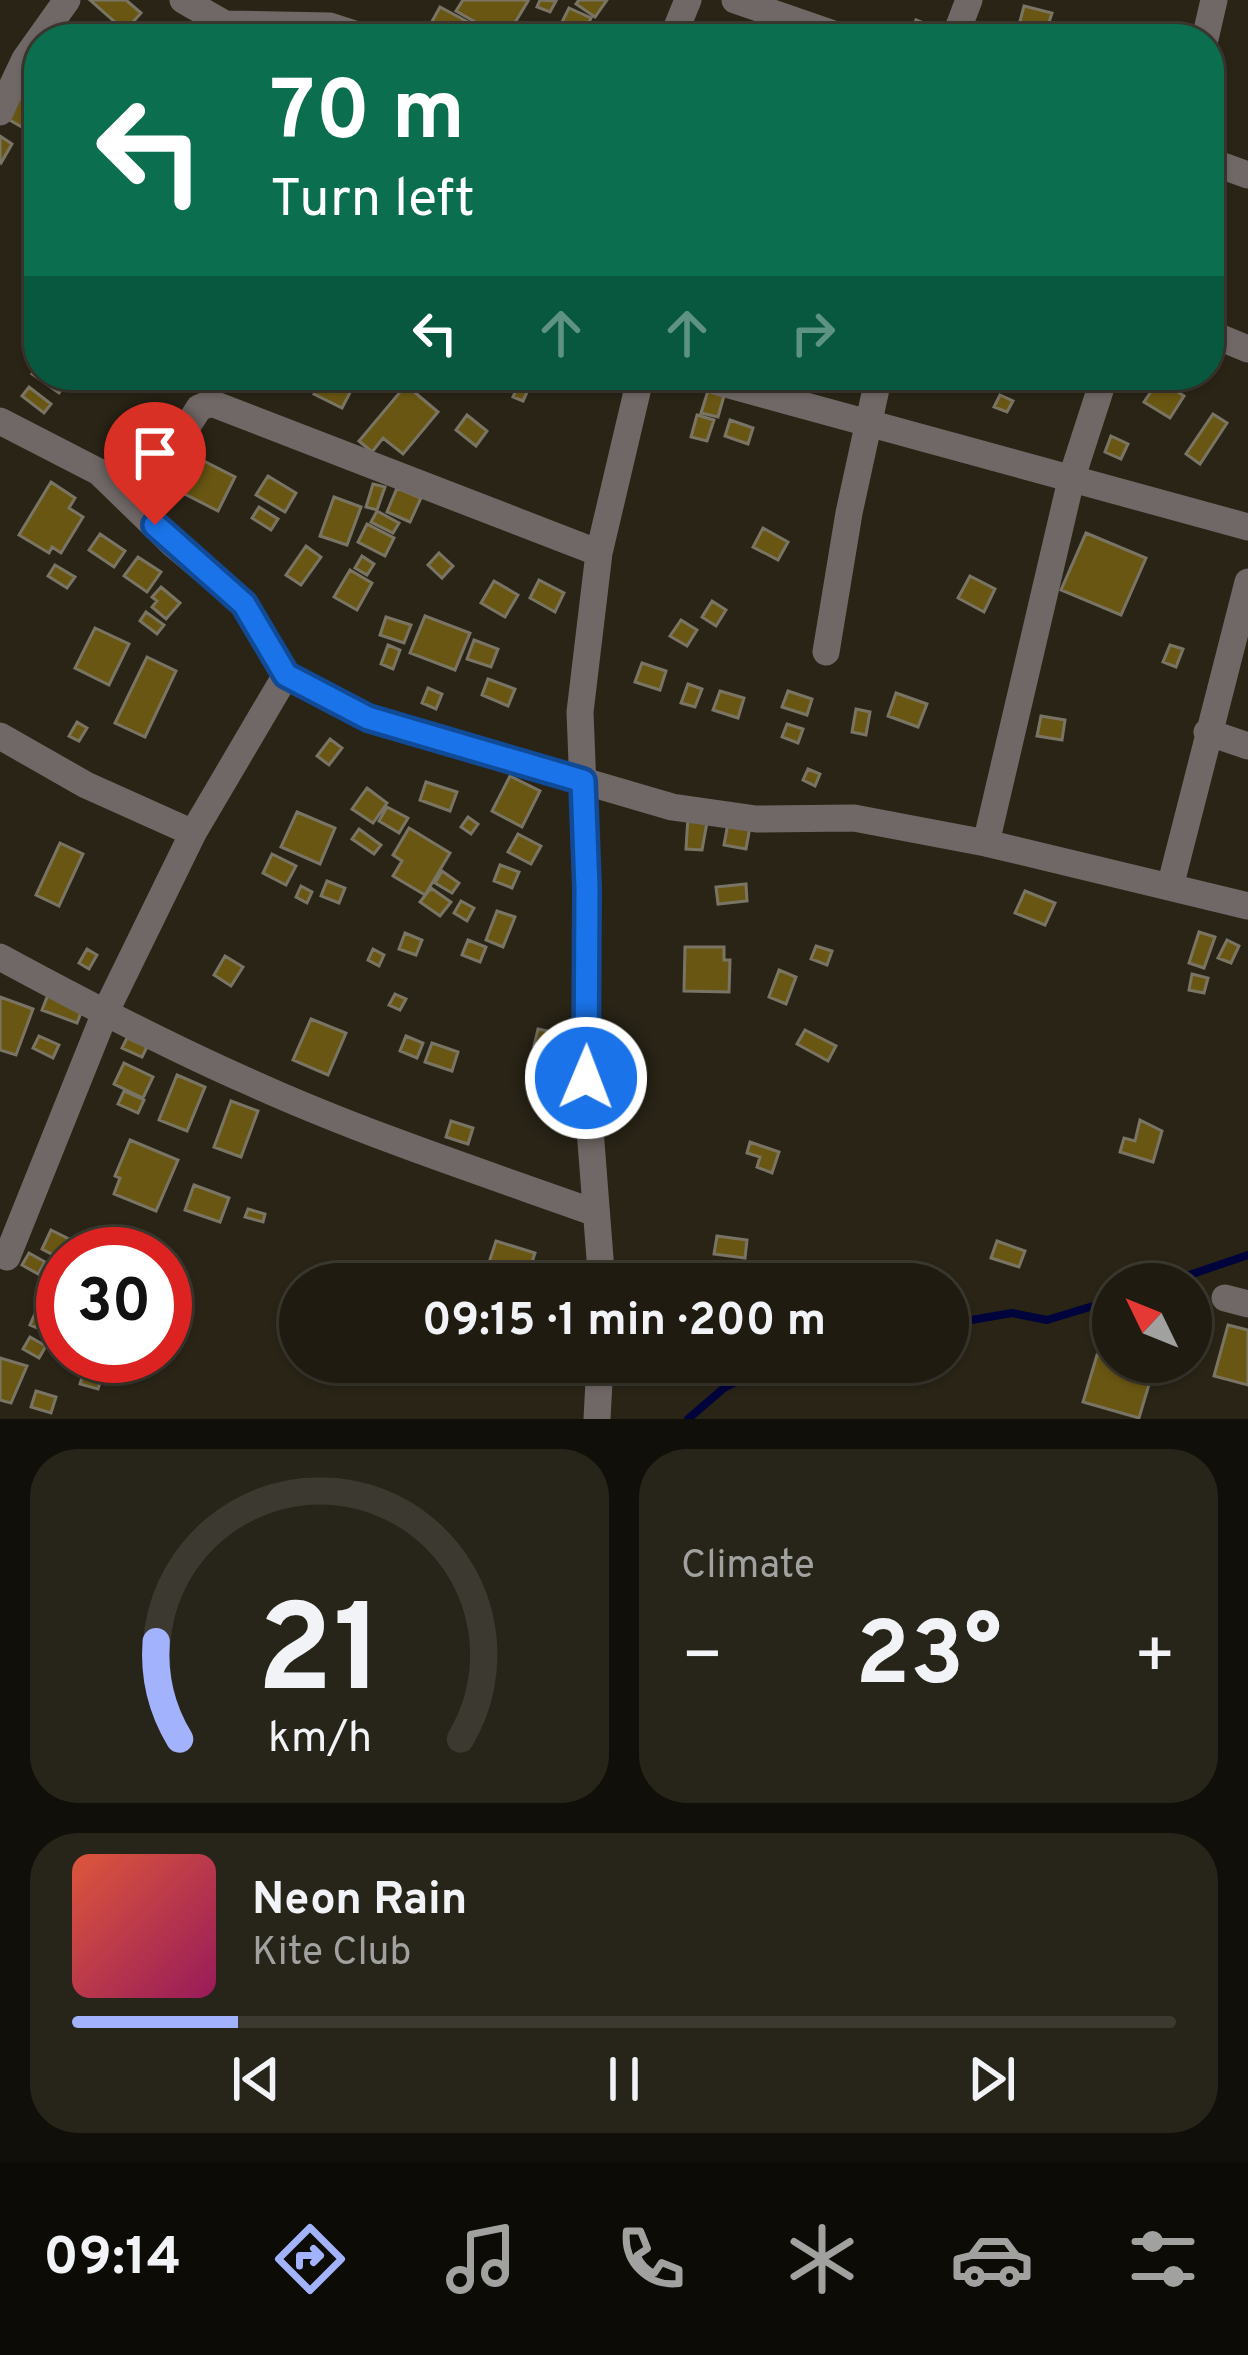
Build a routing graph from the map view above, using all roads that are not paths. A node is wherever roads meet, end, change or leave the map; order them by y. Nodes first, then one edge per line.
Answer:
1 (183, 0) edge
2 (736, 0) edge
3 (308, 13) edge
4 (213, 24) edge
5 (259, 24) edge
6 (805, 24) edge
7 (24, 61) edge
8 (0, 112) edge
9 (637, 390) edge
10 (750, 390) edge
11 (876, 390) edge
12 (1100, 390) edge
13 (0, 421) edge
14 (869, 422) junction
15 (1071, 481) junction
16 (136, 506) junction
17 (1248, 526) edge
18 (598, 554) junction
19 (1248, 582) edge
20 (826, 652) dead end
21 (286, 675) junction
22 (1207, 732) junction
23 (0, 736) edge
24 (1248, 746) edge
25 (583, 781) junction
26 (193, 833) junction
27 (986, 843) junction
28 (1170, 887) junction
29 (1248, 906) edge
30 (0, 957) edge
31 (105, 1013) junction
32 (596, 1213) junction
33 (7, 1257) dead end
34 (600, 1263) edge
35 (599, 1383) edge
36 (597, 1419) edge

1 - 4 street
2 - 6 street
3 - 5 street
7 - 8 street
9 - 18 street
10 - 14 street
11 - 14 street
12 - 15 street
13 - 16 street
14 - 15 street
14 - 20 street
15 - 17 street
15 - 27 street
16 - 18 street
16 - 21 street
18 - 25 street
19 - 22 street
21 - 25 street
21 - 26 street
22 - 24 street
22 - 28 street
23 - 26 street
25 - 27 street
25 - 32 street
26 - 31 street
27 - 28 street
28 - 29 street
30 - 31 street
31 - 32 street
31 - 33 street
32 - 34 street
35 - 36 street

